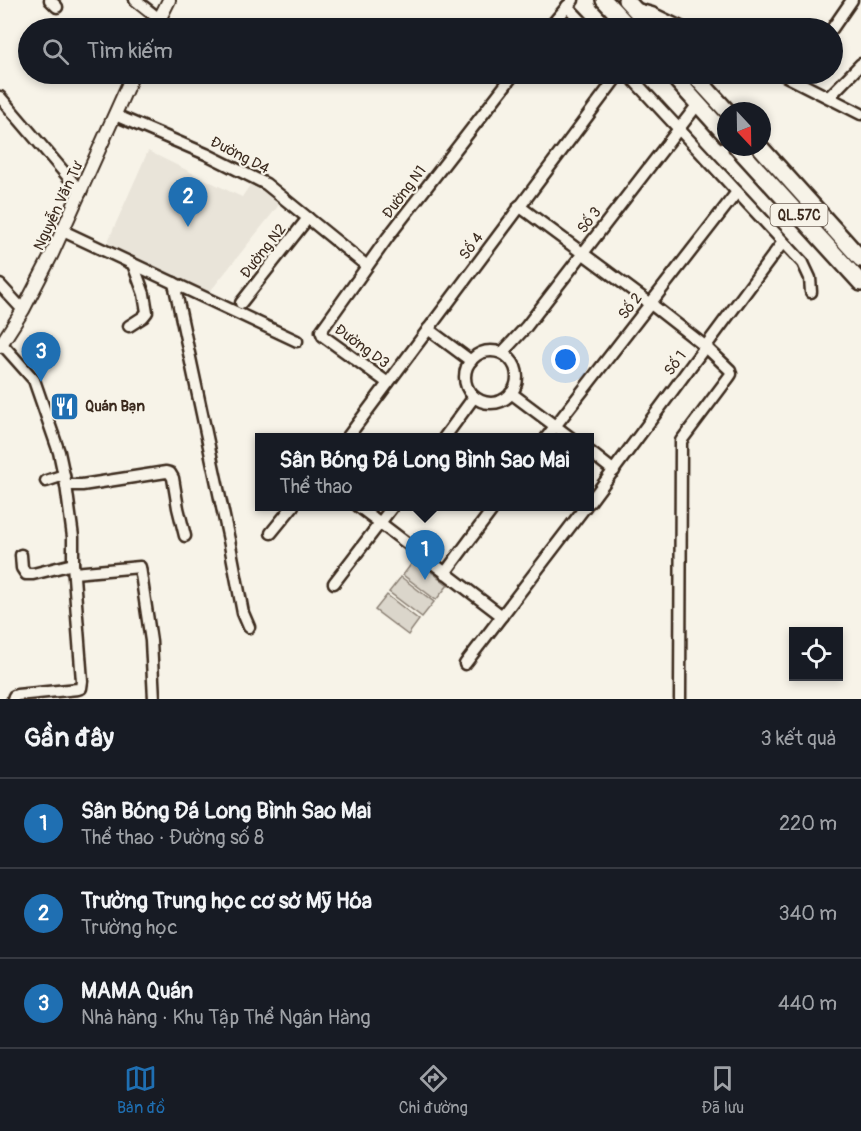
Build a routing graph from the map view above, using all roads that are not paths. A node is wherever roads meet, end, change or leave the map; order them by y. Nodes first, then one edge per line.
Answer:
1 (135, 0) edge
2 (169, 0) edge
3 (604, 0) edge
4 (852, 0) edge
5 (629, 2) edge
6 (570, 3) edge
7 (152, 18) edge
8 (160, 18) edge
9 (557, 18) edge
10 (581, 18) edge
11 (621, 18) edge
12 (643, 18) edge
13 (664, 18) edge
14 (840, 18) edge
15 (861, 64) edge
16 (843, 83) edge
17 (129, 84) edge
18 (506, 84) edge
19 (611, 84) edge
20 (637, 84) edge
21 (680, 84) edge
22 (702, 84) edge
23 (810, 84) edge
24 (842, 84) edge
25 (0, 97) edge
26 (829, 97) junction
27 (719, 102) edge
28 (699, 104) junction
29 (861, 114) edge
30 (115, 115) junction
31 (717, 125) edge
32 (679, 130) junction
33 (745, 156) edge
34 (768, 156) edge
35 (81, 192) junction
36 (737, 192) junction
37 (806, 198) junction
38 (519, 206) junction
39 (794, 209) junction
40 (308, 218) junction
41 (63, 231) junction
42 (783, 242) junction
43 (583, 253) junction
44 (861, 259) edge
45 (133, 264) junction
46 (368, 266) junction
47 (174, 283) junction
48 (861, 283) edge
49 (0, 285) edge
50 (812, 292) dead end
51 (242, 303) dead end
52 (651, 304) junction
53 (23, 310) junction
54 (129, 326) dead end
55 (428, 329) junction
56 (321, 331) joint
57 (297, 341) dead end
58 (1, 345) edge
59 (705, 347) junction
60 (502, 353) junction
61 (471, 361) junction
62 (388, 383) junction
63 (511, 393) junction
64 (474, 397) junction
65 (555, 426) junction
66 (351, 433) edge
67 (448, 433) edge
68 (550, 433) edge
69 (564, 433) edge
70 (594, 455) edge
71 (614, 471) junction
72 (65, 480) junction
73 (46, 481) dead end
74 (594, 497) edge
75 (290, 511) edge
76 (363, 511) edge
77 (390, 511) edge
78 (492, 511) edge
79 (583, 511) edge
80 (381, 524) junction
81 (271, 533) dead end
82 (184, 536) dead end
83 (21, 555) dead end
84 (73, 568) junction
85 (445, 573) junction
86 (334, 583) dead end
87 (502, 616) junction
88 (249, 627) dead end
89 (465, 664) dead end
90 (13, 699) edge
91 (154, 699) edge
92 (680, 699) edge

1 - 7 street
2 - 8 main road
3 - 11 highway
4 - 14 street
5 - 12 highway
5 - 13 street
6 - 9 street
6 - 10 street
15 - 16 street
17 - 30 main road, Nguyễn Văn Tư
18 - 46 street, Đường N1
19 - 38 street, Số 4
20 - 32 street
21 - 28 highway
22 - 27 highway
23 - 26 street
24 - 26 street
25 - 35 street
26 - 29 street
28 - 31 highway
28 - 32 street, Số 3
30 - 35 main road, Nguyễn Văn Tư
30 - 40 street, Đường D4
32 - 36 street
32 - 43 street, Số 3
33 - 39 highway, QL.57C
34 - 37 highway, QL.57C
35 - 41 main road, Nguyễn Văn Tư
36 - 42 street
36 - 52 street, Số 2
37 - 39 highway
37 - 44 highway, QL.57C
38 - 43 street
38 - 55 street, Số 4
39 - 48 highway, QL.57C
40 - 46 street, Đường D4
40 - 51 street, Đường N2
41 - 45 street
41 - 53 main road, Nguyễn Văn Tư
42 - 50 street
42 - 59 street, Số 1
43 - 52 street
43 - 60 street, Số 3
45 - 47 street
45 - 54 street
46 - 56 street, Đường N1
47 - 57 street
47 - 88 street
49 - 53 street
52 - 59 street
52 - 65 street, Số 2
53 - 58 main road, Nguyễn Văn Tư
55 - 61 street
55 - 62 street, Số 4
56 - 62 street, Đường D3
58 - 72 street
59 - 71 street, Số 1
59 - 92 street
60 - 61 street
60 - 63 street
61 - 64 street
62 - 66 street, Số 4
63 - 64 street
63 - 65 street
64 - 67 street
65 - 68 street, Số 2
65 - 69 street
70 - 71 street
71 - 74 street, Số 1
72 - 73 street
72 - 82 street
72 - 84 street
75 - 81 street
76 - 80 street
77 - 80 street
78 - 85 street
79 - 87 street
80 - 85 street
80 - 86 street
83 - 84 street
84 - 90 street
84 - 91 street
85 - 87 street
87 - 89 street

